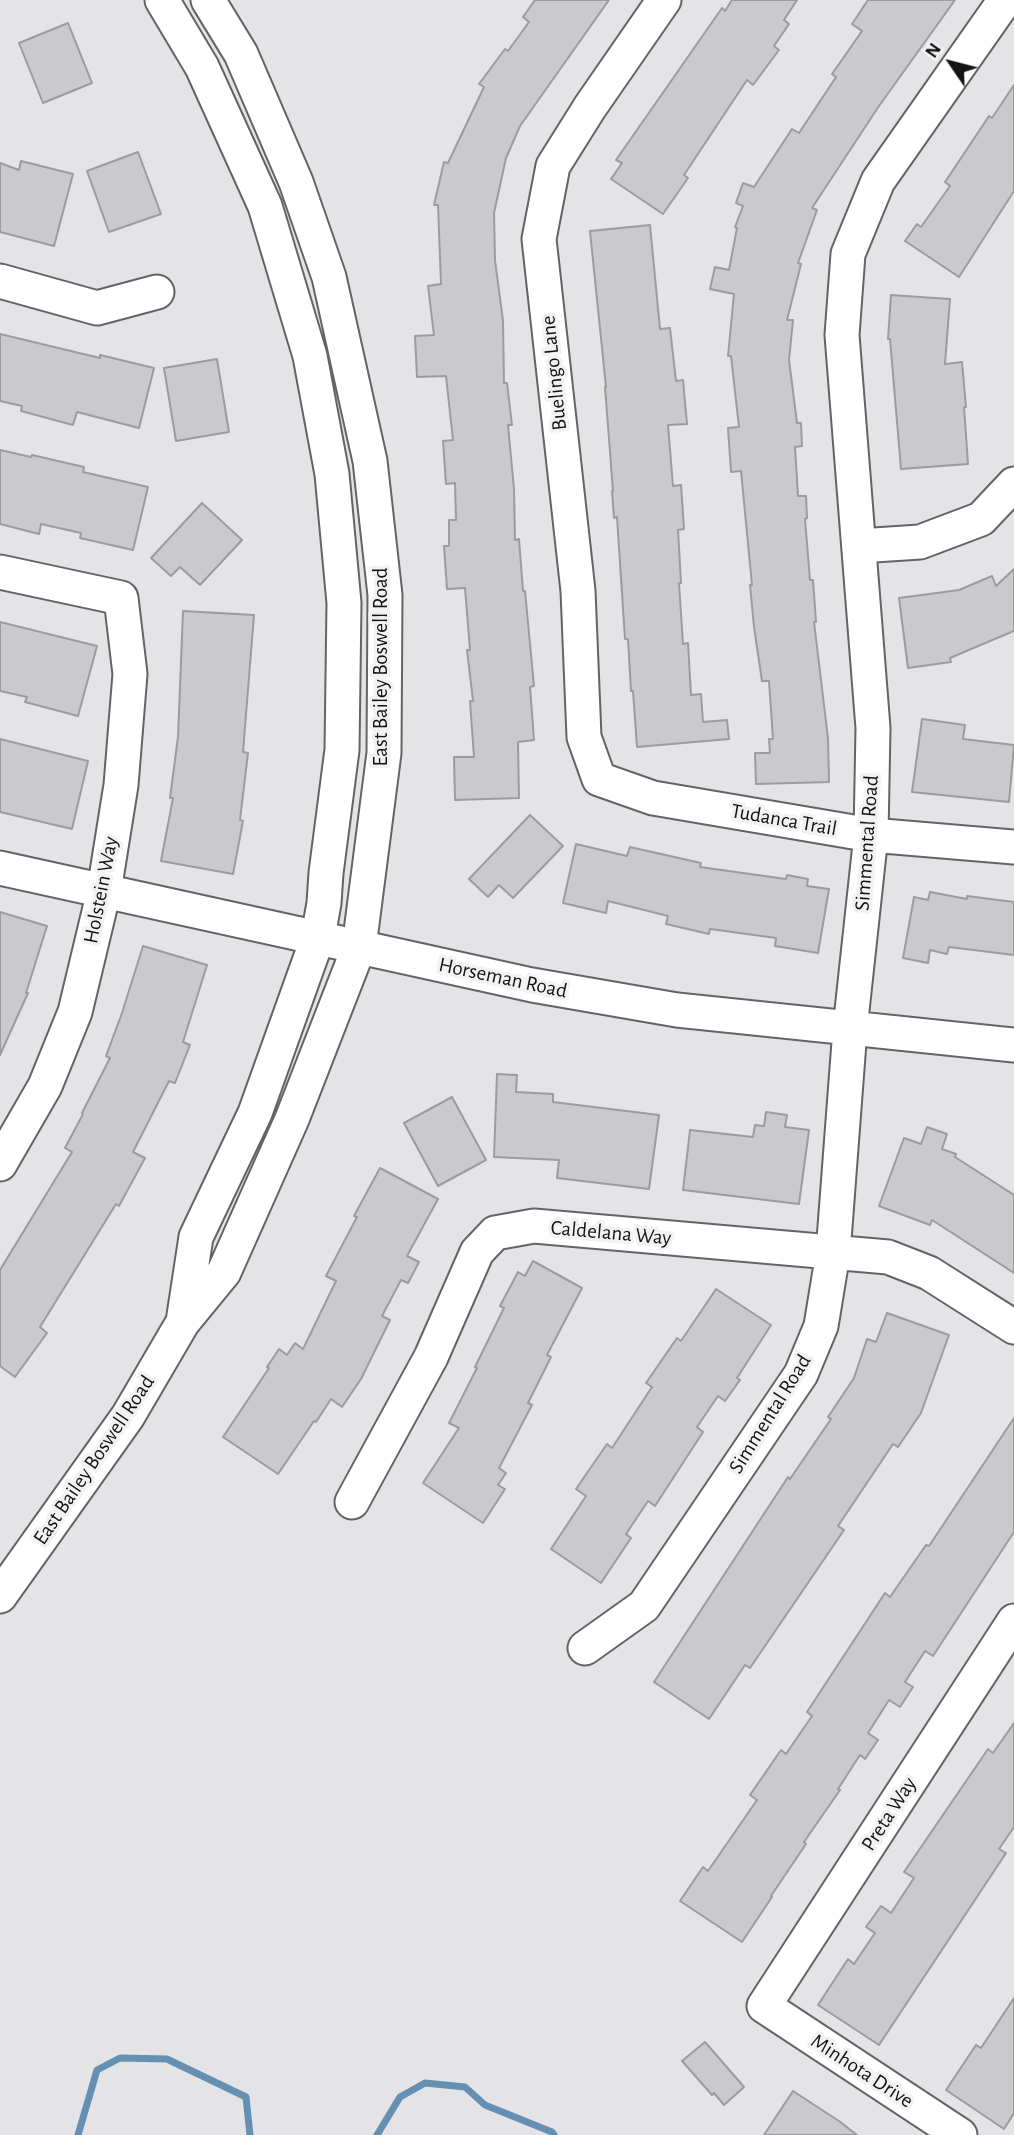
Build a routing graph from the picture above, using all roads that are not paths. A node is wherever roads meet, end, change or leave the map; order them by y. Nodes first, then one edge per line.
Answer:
1 (162, 0) edge
2 (208, 0) edge
3 (664, 0) edge
4 (1005, 0) edge
5 (0, 281) edge
6 (157, 292) dead end
7 (1014, 484) edge
8 (859, 546) junction
9 (0, 572) edge
10 (598, 779) joint
11 (872, 835) junction
12 (1014, 847) edge
13 (0, 868) edge
14 (103, 891) junction
15 (318, 937) junction
16 (359, 947) junction
17 (850, 1028) junction
18 (1014, 1045) edge
19 (0, 1164) edge
20 (833, 1253) junction
21 (183, 1322) junction
22 (1014, 1327) edge
23 (352, 1502) dead end
24 (0, 1596) edge
25 (1014, 1621) edge
26 (585, 1648) dead end
27 (764, 2006) joint
28 (960, 2135) edge

1 - 15 street, East Bailey Boswell Road
2 - 16 street, East Bailey Boswell Road
3 - 10 street, Buelingo Lane
4 - 8 street, Simmental Road
5 - 6 street
7 - 8 street
8 - 11 street, Simmental Road
9 - 14 street, Holstein Way
10 - 11 street, Tudanca Trail
11 - 12 street, Tudanca Trail
11 - 17 street, Simmental Road
13 - 14 street, Horseman Road
14 - 15 street, Horseman Road
14 - 19 street, Holstein Way
15 - 16 street, Horseman Road
15 - 21 street, East Bailey Boswell Road
16 - 17 street, Horseman Road
16 - 21 street, East Bailey Boswell Road
17 - 18 street, Horseman Road
17 - 20 street, Simmental Road
20 - 22 street, Caldelana Way
20 - 23 street, Caldelana Way
20 - 26 street, Simmental Road
21 - 24 street, East Bailey Boswell Road
25 - 27 street, Preta Way
27 - 28 street, Minhota Drive

